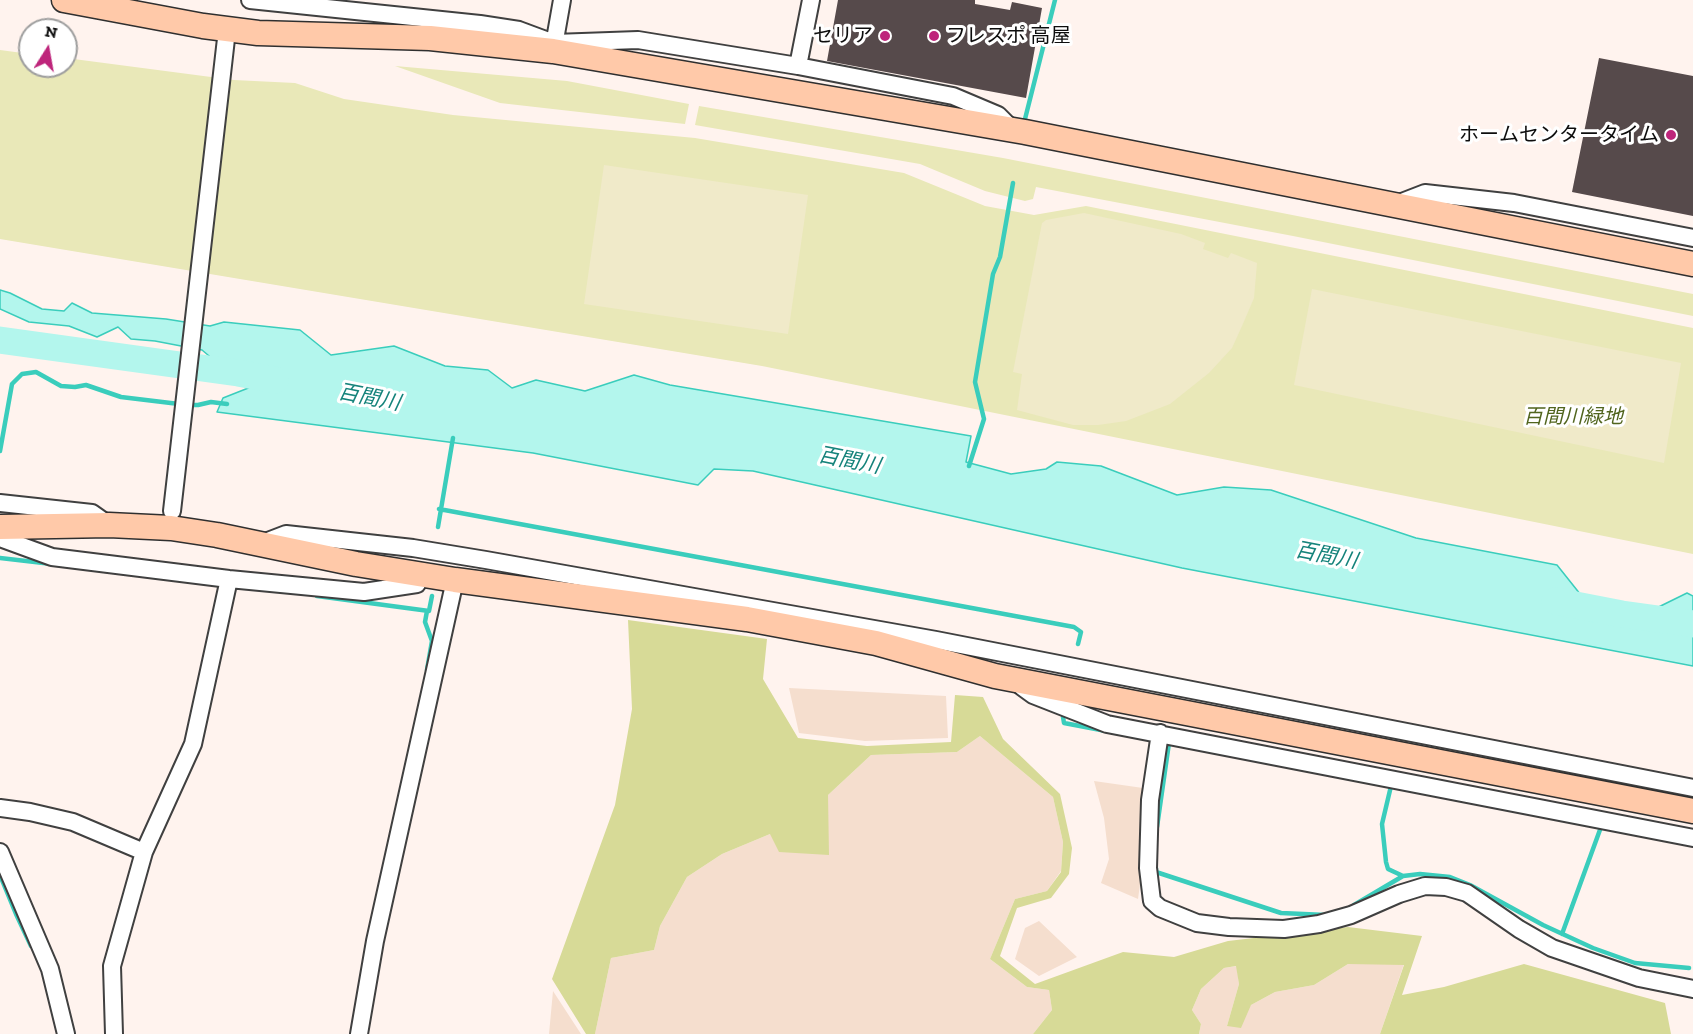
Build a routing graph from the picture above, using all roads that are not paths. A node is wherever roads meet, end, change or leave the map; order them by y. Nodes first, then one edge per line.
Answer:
1 (64, 0) edge
2 (250, 0) edge
3 (562, 0) edge
4 (811, 0) edge
5 (226, 40) junction
6 (554, 47) junction
7 (798, 66) junction
8 (1013, 130) junction
9 (1394, 205) junction
10 (1693, 238) edge
11 (1693, 264) edge
12 (0, 503) edge
13 (172, 519) junction
14 (109, 525) junction
15 (0, 527) edge
16 (0, 538) edge
17 (259, 544) junction
18 (420, 573) junction
19 (455, 580) junction
20 (228, 584) junction
21 (1018, 680) junction
22 (1159, 738) junction
23 (1693, 788) edge
24 (0, 808) edge
25 (1693, 811) edge
26 (1693, 838) edge
27 (0, 852) edge
28 (144, 852) junction
29 (1693, 989) edge
30 (66, 1034) edge
31 (114, 1034) edge
32 (359, 1034) edge

1 - 5 street
2 - 6 street
3 - 6 street
4 - 7 street
5 - 6 street
5 - 13 street
6 - 7 street
6 - 8 street
7 - 8 street
8 - 9 street
9 - 10 street
9 - 11 street
12 - 14 street
13 - 14 street
13 - 17 street
14 - 15 street
16 - 20 street
17 - 18 street
17 - 23 street
18 - 19 street
18 - 20 street
19 - 21 street
19 - 32 street
20 - 28 street
21 - 22 street
21 - 25 street
22 - 26 street
22 - 29 street
24 - 28 street
27 - 30 street
28 - 31 street

